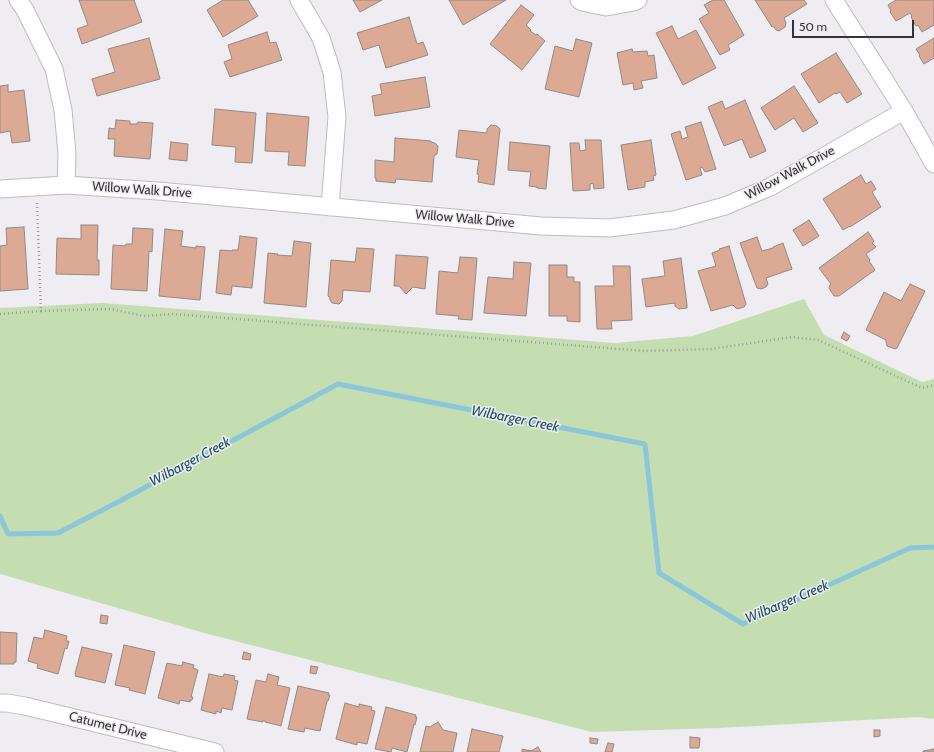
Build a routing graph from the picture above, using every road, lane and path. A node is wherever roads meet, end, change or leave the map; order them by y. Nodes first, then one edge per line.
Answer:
1 (18, 0) edge
2 (298, 0) edge
3 (579, 0) edge
4 (638, 0) edge
5 (834, 0) edge
6 (904, 111) junction
7 (934, 164) edge
8 (66, 185) junction
9 (0, 189) edge
10 (37, 203) dead end
11 (330, 207) junction
12 (41, 310) junction
13 (0, 314) edge
14 (934, 385) edge
15 (0, 703) edge
16 (215, 752) edge

1 - 8 street
2 - 11 street
3 - 4 street
5 - 6 street
6 - 7 street
6 - 11 street, Willow Walk Drive
8 - 9 street, Willow Walk Drive
8 - 11 street, Willow Walk Drive
10 - 12 path
12 - 13 path
12 - 14 path
15 - 16 street, Catumet Drive

